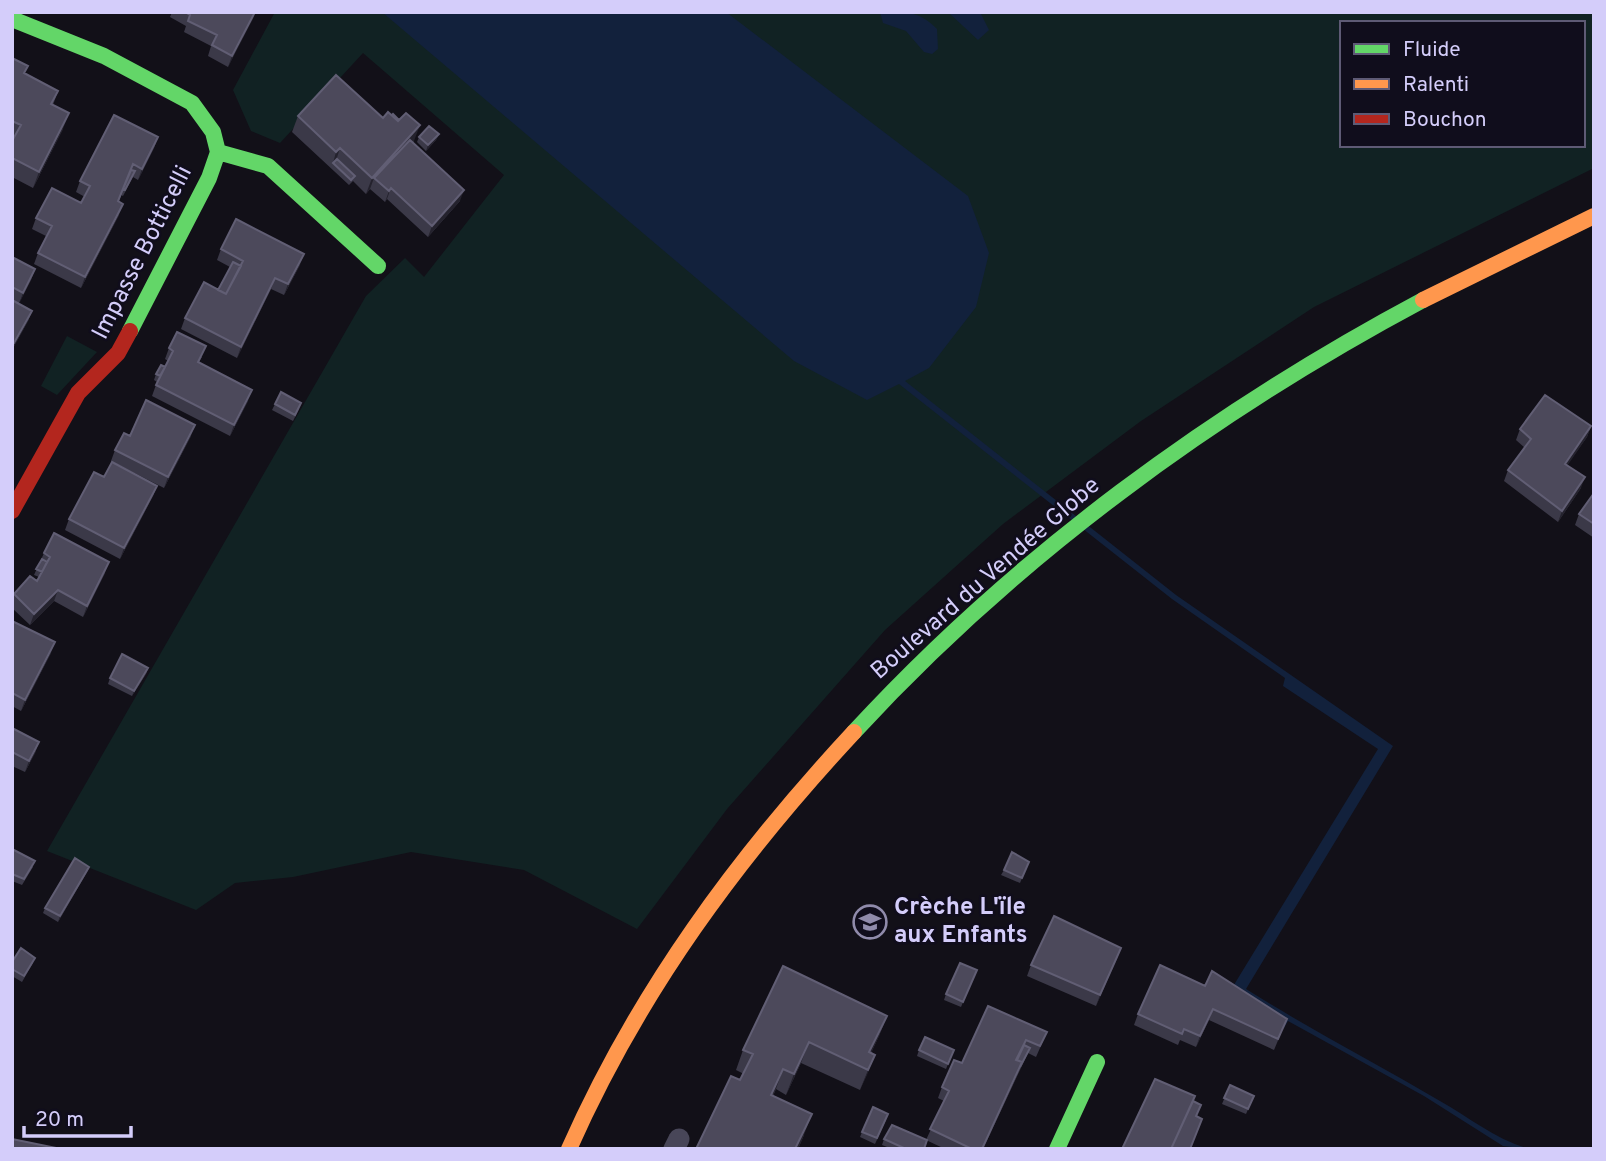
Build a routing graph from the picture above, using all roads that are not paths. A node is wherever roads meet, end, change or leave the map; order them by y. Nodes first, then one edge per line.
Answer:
1 (12, 19) edge
2 (218, 152) junction
3 (1594, 216) edge
4 (378, 266) dead end
5 (12, 511) edge
6 (1097, 1062) dead end
7 (569, 1149) edge
8 (1057, 1149) edge

1 - 2 main road
2 - 4 main road
2 - 5 main road, Impasse Botticelli
3 - 7 main road, Boulevard du Vendée Globe
6 - 8 main road

